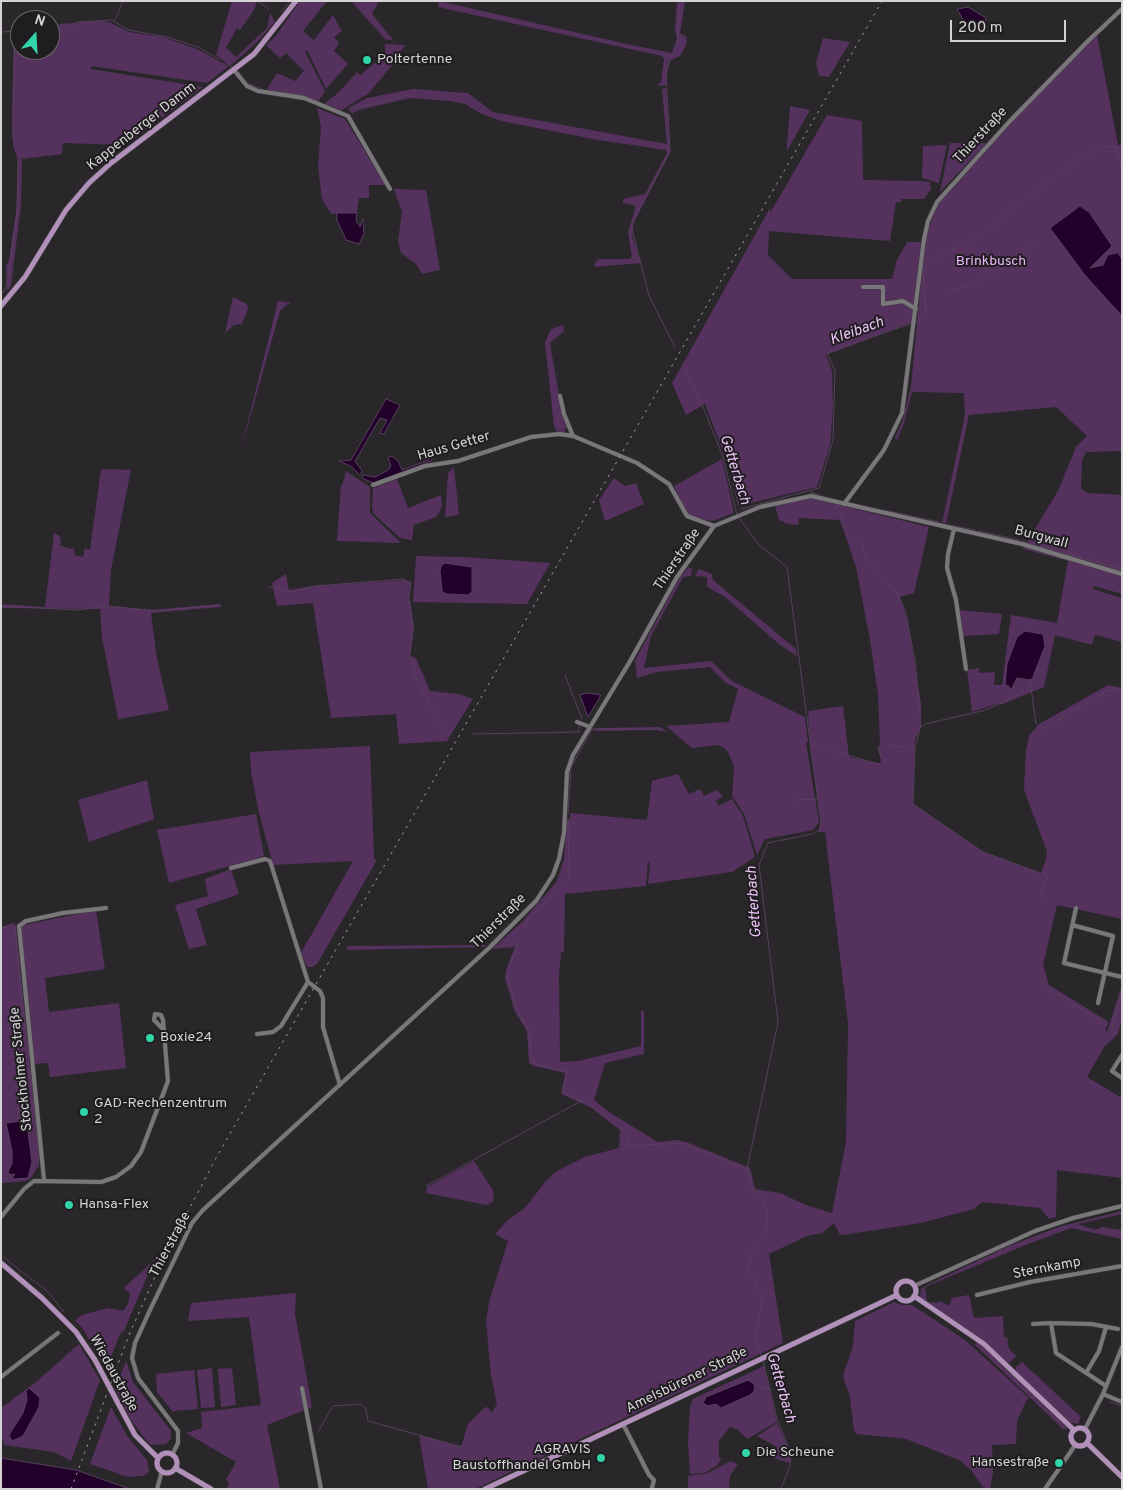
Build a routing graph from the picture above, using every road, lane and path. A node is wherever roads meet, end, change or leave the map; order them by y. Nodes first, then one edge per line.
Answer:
1 (296, 1) edge
2 (1122, 9) edge
3 (234, 70) junction
4 (390, 189) dead end
5 (863, 287) dead end
6 (1, 306) edge
7 (916, 309) junction
8 (560, 396) dead end
9 (573, 436) junction
10 (373, 485) dead end
11 (844, 504) junction
12 (714, 526) junction
13 (954, 529) junction
14 (1122, 574) edge
15 (966, 669) dead end
16 (577, 722) dead end
17 (590, 727) junction
18 (231, 868) dead end
19 (106, 908) dead end
20 (1076, 908) dead end
21 (1072, 925) junction
22 (1105, 973) junction
23 (1122, 977) edge
24 (308, 982) junction
25 (1098, 1003) dead end
26 (164, 1030) dead end
27 (256, 1034) dead end
28 (1122, 1055) edge
29 (1122, 1078) edge
30 (340, 1085) junction
31 (44, 1180) junction
32 (1122, 1206) edge
33 (2, 1217) edge
34 (1, 1222) edge
35 (1, 1263) edge
36 (1122, 1266) edge
37 (914, 1286) junction
38 (897, 1295) junction
39 (977, 1295) dead end
40 (914, 1296) junction
41 (1051, 1323) junction
42 (1032, 1324) dead end
43 (1106, 1326) junction
44 (1118, 1329) dead end
45 (58, 1333) dead end
46 (1122, 1347) edge
47 (1086, 1373) junction
48 (1, 1377) edge
49 (1106, 1386) junction
50 (302, 1388) dead end
51 (1103, 1394) junction
52 (1122, 1402) edge
53 (624, 1424) junction
54 (1085, 1429) junction
55 (1074, 1430) junction
56 (1087, 1443) junction
57 (1076, 1444) junction
58 (172, 1454) junction
59 (158, 1458) junction
60 (175, 1468) junction
61 (162, 1471) junction
62 (1122, 1477) edge
63 (652, 1488) edge
64 (156, 1489) edge
65 (211, 1489) edge
66 (321, 1489) edge
67 (485, 1489) edge
68 (1045, 1489) edge

1 - 3 main road, Kappenberger Damm
2 - 7 street, Thierstraße
3 - 4 street
3 - 6 main road, Kappenberger Damm
5 - 7 street
7 - 11 street, Thierstraße
8 - 9 street
9 - 10 street, Haus Getter
9 - 12 street, Haus Getter
11 - 12 street, Thierstraße
11 - 13 street, Burgwall
12 - 17 street, Thierstraße
13 - 14 street, Burgwall
13 - 15 street
16 - 17 street
17 - 30 street, Thierstraße
18 - 24 street
19 - 31 street, Stockholmer Straße
20 - 21 street
21 - 22 street
21 - 22 street
22 - 23 street
22 - 25 street
24 - 27 street
24 - 30 street
26 - 31 street
28 - 29 street
30 - 58 street, Thierstraße
31 - 33 street
32 - 37 street, Amelsbürener Straße
33 - 34 street
35 - 59 main road, Wiedaustraße
36 - 39 street, Sternkamp
37 - 38 main road, Amelsbürener Straße
37 - 40 main road
38 - 40 main road, Amelsbürener Straße
38 - 53 main road, Amelsbürener Straße
40 - 55 main road
41 - 42 street
41 - 43 street
41 - 47 street
43 - 44 street
43 - 47 street
45 - 48 street
46 - 49 street
47 - 49 street
49 - 51 street
50 - 66 street
51 - 52 street
51 - 54 street
53 - 63 street, Amelsbürener Straße
53 - 67 main road, Amelsbürener Straße
54 - 55 main road
54 - 56 main road
55 - 57 main road
56 - 57 main road
56 - 62 main road
57 - 68 street
58 - 59 main road
58 - 60 main road
59 - 61 main road
60 - 61 main road
60 - 65 main road
61 - 64 street

